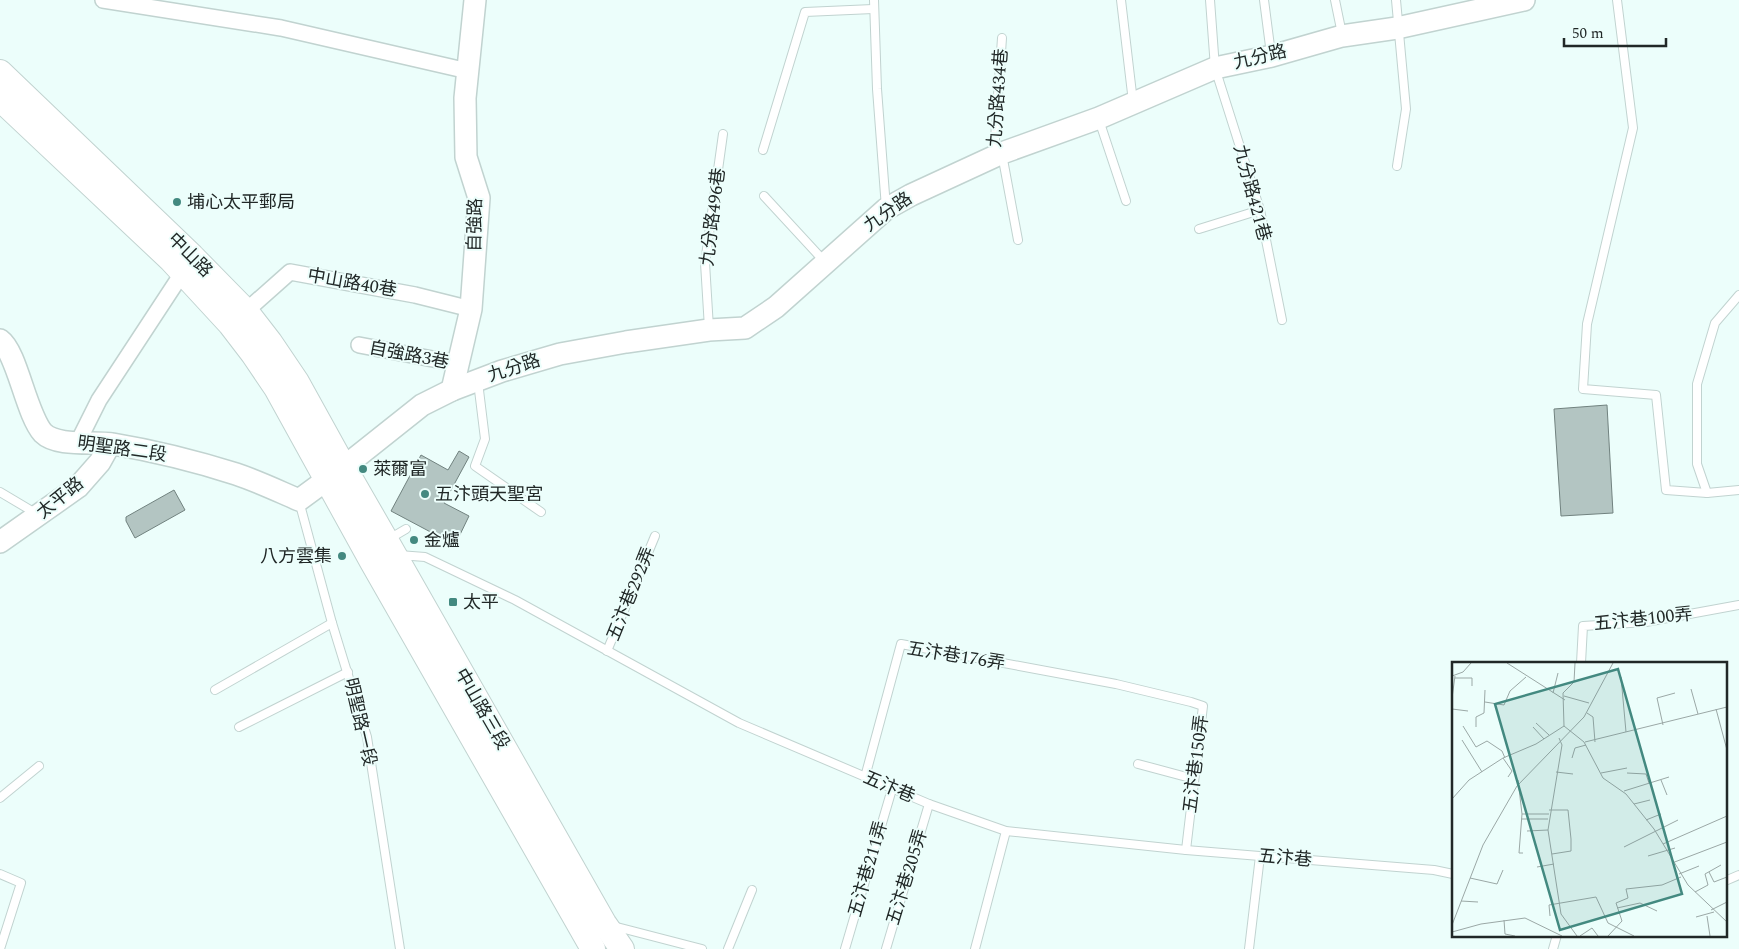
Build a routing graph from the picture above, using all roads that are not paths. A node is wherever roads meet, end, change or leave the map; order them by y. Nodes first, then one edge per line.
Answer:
1 (103, 0) edge
2 (476, 0) edge
3 (874, 0) edge
4 (1121, 0) edge
5 (1210, 0) edge
6 (1264, 0) edge
7 (1335, 0) edge
8 (1396, 0) edge
9 (1524, 0) edge
10 (1617, 0) edge
11 (1495, 4) edge
12 (873, 10) junction
13 (1398, 28) junction
14 (1342, 36) junction
15 (1002, 38) dead end
16 (1272, 56) junction
17 (1215, 68) junction
18 (468, 71) junction
19 (0, 72) edge
20 (0, 99) edge
21 (1133, 104) junction
22 (1099, 118) junction
23 (723, 134) dead end
24 (762, 150) dead end
25 (998, 156) junction
26 (1397, 166) dead end
27 (764, 196) dead end
28 (1126, 202) dead end
29 (886, 209) junction
30 (1260, 210) junction
31 (1199, 229) dead end
32 (1018, 240) dead end
33 (826, 262) junction
34 (183, 272) junction
35 (1739, 295) edge
36 (471, 309) junction
37 (246, 311) junction
38 (1282, 320) dead end
39 (709, 330) junction
40 (0, 340) edge
41 (359, 346) dead end
42 (458, 364) junction
43 (478, 380) junction
44 (452, 390) junction
45 (78, 442) junction
46 (110, 444) junction
47 (335, 473) junction
48 (1739, 490) edge
49 (0, 492) edge
50 (1707, 493) junction
51 (299, 500) junction
52 (541, 512) dead end
53 (39, 516) junction
54 (655, 536) dead end
55 (0, 542) edge
56 (385, 551) junction
57 (1739, 605) edge
58 (332, 623) junction
59 (607, 651) junction
60 (1581, 662) edge
61 (348, 672) junction
62 (1116, 684) joint
63 (215, 690) dead end
64 (239, 727) dead end
65 (1138, 764) dead end
66 (39, 766) dead end
67 (865, 777) junction
68 (1194, 779) junction
69 (892, 789) junction
70 (0, 798) edge
71 (929, 804) junction
72 (1006, 831) junction
73 (1186, 850) junction
74 (1260, 856) junction
75 (0, 874) edge
76 (1452, 874) edge
77 (1739, 875) edge
78 (1726, 881) edge
79 (752, 890) dead end
80 (594, 934) edge
81 (1557, 936) edge
82 (0, 949) edge
83 (400, 949) edge
84 (622, 949) edge
85 (702, 949) edge
86 (728, 949) edge
87 (845, 949) edge
88 (886, 949) edge
89 (975, 949) edge
90 (1249, 949) edge
91 (1553, 949) edge

1 - 18 street
2 - 18 street, 自強路
3 - 12 lane
4 - 21 lane
5 - 17 lane, 九分路421巷
6 - 16 lane
7 - 14 lane
8 - 13 lane
9 - 11 street, 九分路
10 - 50 lane
11 - 13 street, 九分路
12 - 24 lane
12 - 29 lane
13 - 14 street, 九分路
13 - 26 lane
14 - 16 street, 九分路
15 - 25 lane, 九分路434巷
16 - 17 street, 九分路
17 - 21 street, 九分路
17 - 30 lane, 九分路421巷
18 - 36 street, 自強路
19 - 37 main road, 中山路
20 - 34 main road, 中山路
21 - 22 street, 九分路
22 - 25 street, 九分路
22 - 28 lane
23 - 39 lane, 九分路496巷
25 - 29 street, 九分路
25 - 32 lane, 九分路434巷
27 - 33 lane
29 - 33 street, 九分路
30 - 31 lane
30 - 38 lane, 九分路421巷
33 - 39 street, 九分路
34 - 45 street
34 - 47 main road, 中山路
35 - 50 lane
36 - 37 street, 中山路40巷
36 - 42 street, 自強路
37 - 47 main road, 中山路
39 - 43 street, 九分路
40 - 45 street, 明聖路二段
41 - 42 street, 自強路3巷
42 - 44 street, 自強路
43 - 44 street, 九分路
43 - 52 lane
44 - 47 street, 九分路
45 - 46 street, 明聖路二段
46 - 51 street, 明聖路二段
46 - 53 street, 太平路
47 - 51 street, 九分路
47 - 56 main road, 中山路三段
48 - 50 lane
49 - 53 lane
51 - 58 lane, 明聖路一段
53 - 55 street, 太平路
54 - 59 lane, 五汴巷292弄
56 - 59 lane, 五汴巷
56 - 80 main road, 中山路三段
57 - 60 lane, 五汴巷100弄
58 - 61 lane, 明聖路一段
58 - 63 lane
59 - 67 lane, 五汴巷
61 - 64 lane
61 - 83 lane, 明聖路一段
62 - 67 lane, 五汴巷176弄
62 - 68 lane, 五汴巷150弄
65 - 68 lane
66 - 70 lane
67 - 69 lane, 五汴巷
68 - 73 lane, 五汴巷150弄
69 - 71 lane, 五汴巷
69 - 87 lane, 五汴巷211弄
71 - 72 lane, 五汴巷
71 - 88 lane, 五汴巷205弄
72 - 73 lane, 五汴巷
72 - 89 lane
73 - 74 lane, 五汴巷
74 - 76 lane, 五汴巷
74 - 90 lane
75 - 82 lane
77 - 78 lane
79 - 86 lane
80 - 84 main road, 中山路三段
80 - 85 lane
81 - 91 lane

